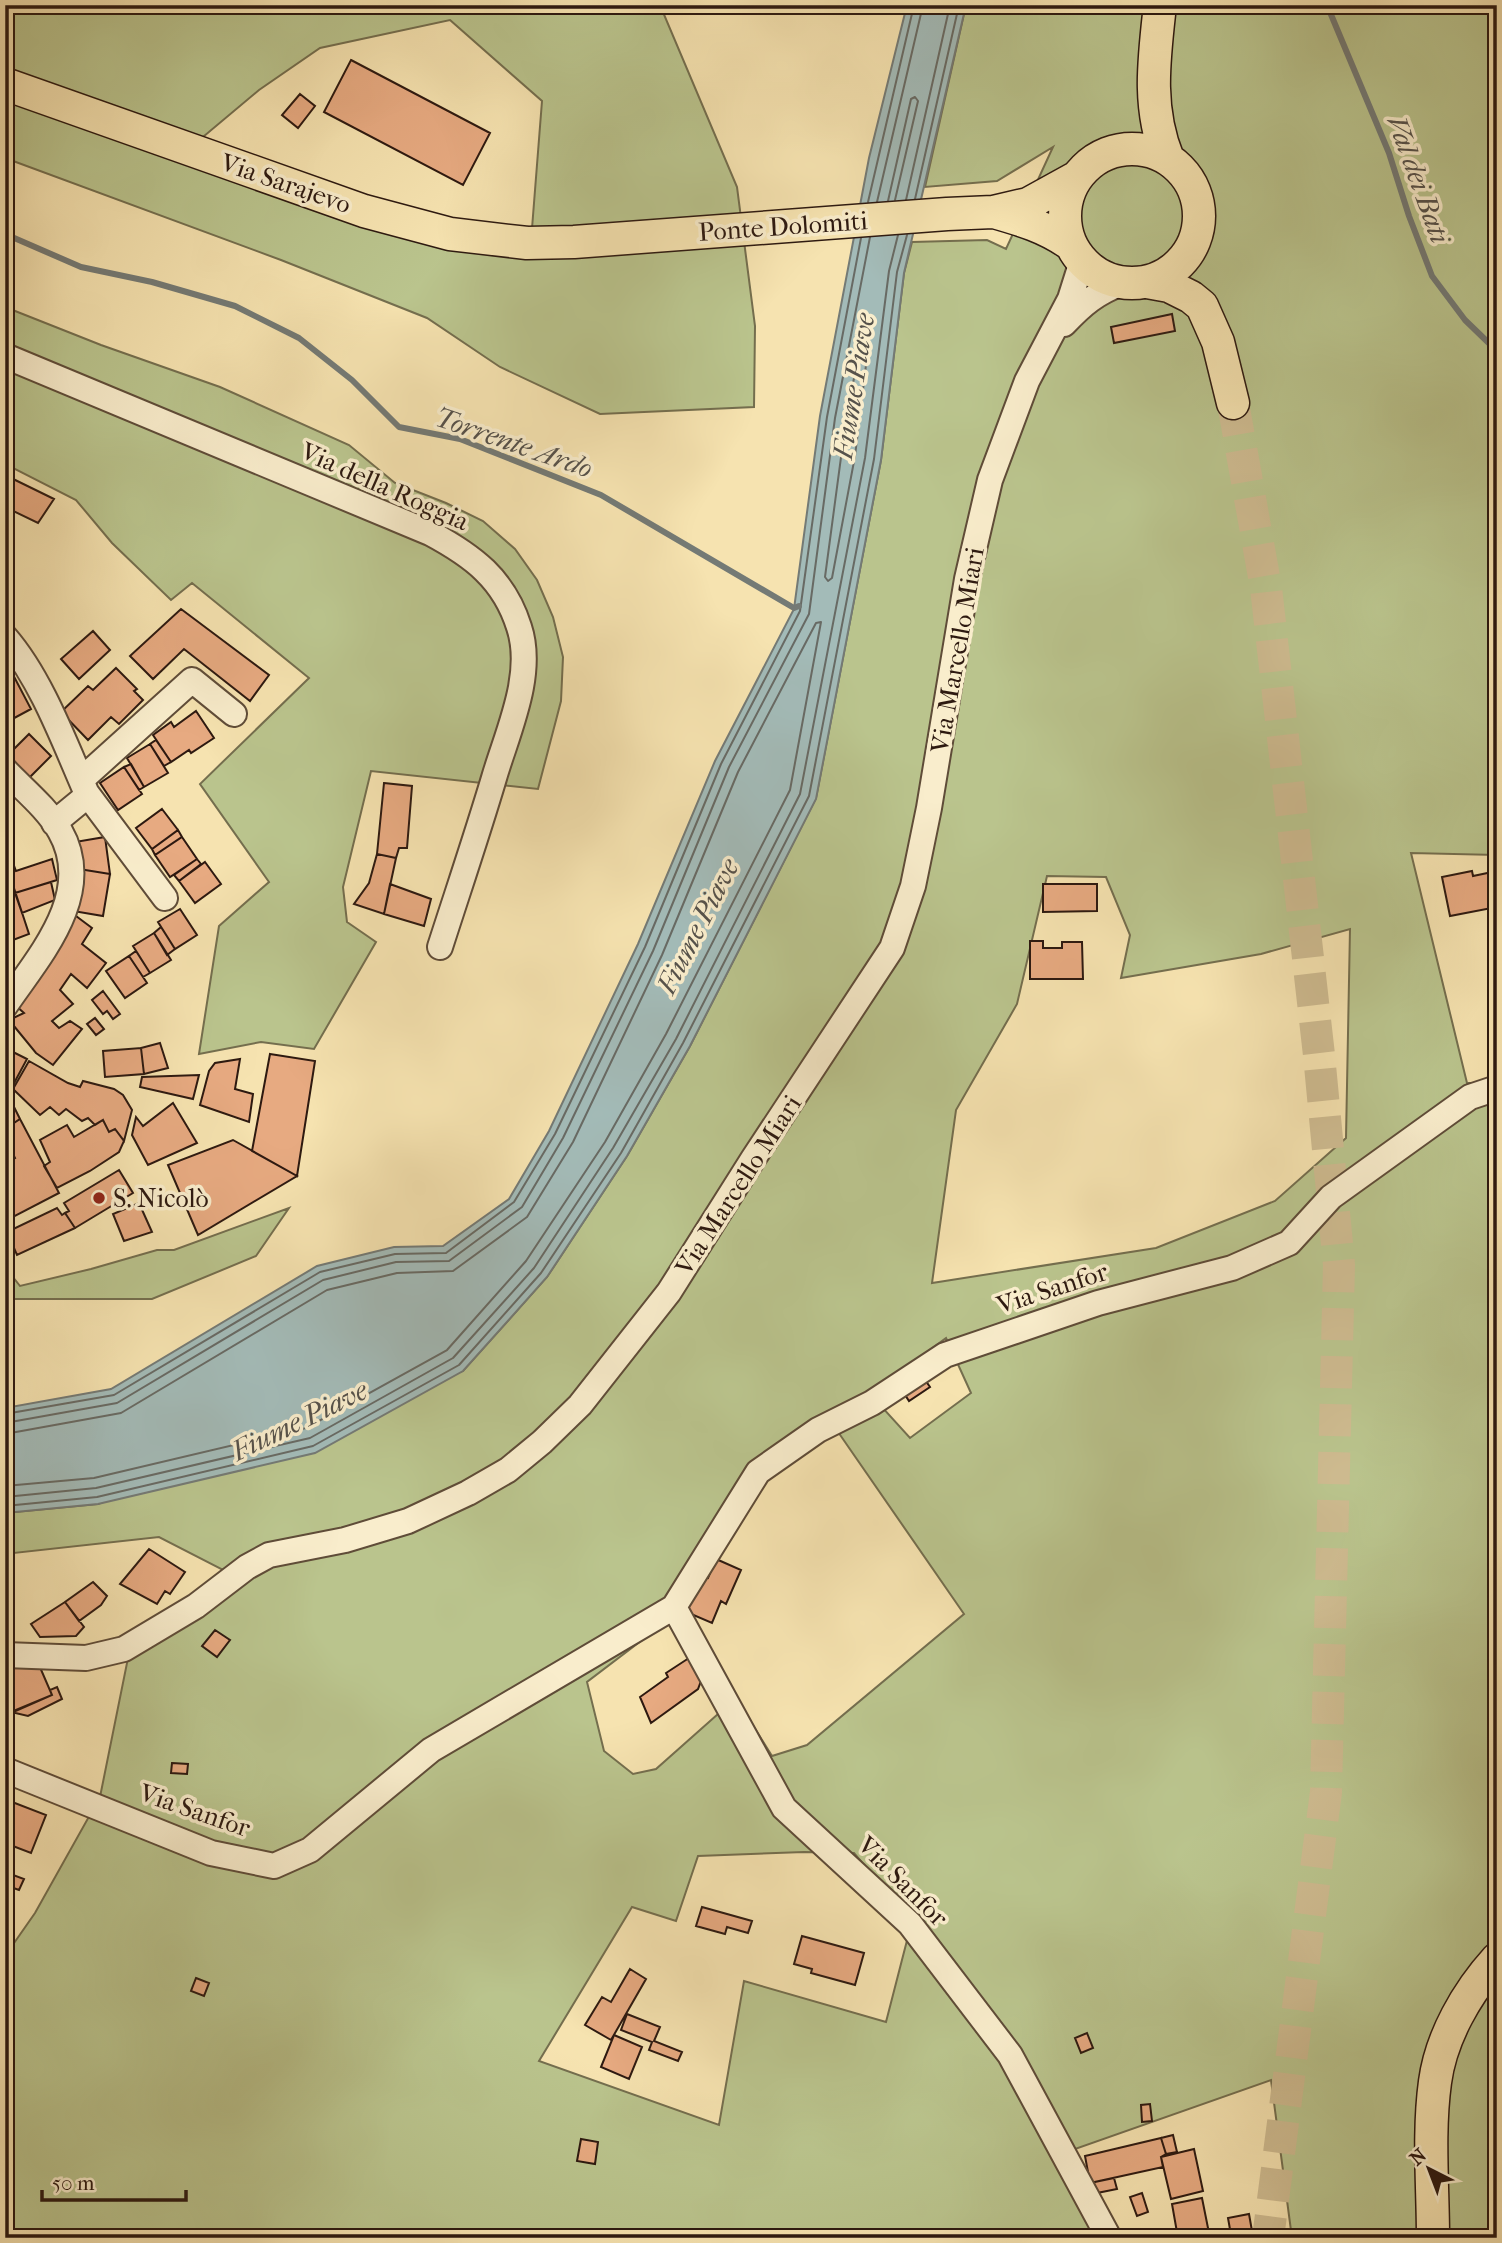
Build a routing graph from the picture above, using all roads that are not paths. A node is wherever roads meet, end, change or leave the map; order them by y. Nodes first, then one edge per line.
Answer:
1 (1160, 5) edge
2 (1152, 74) junction
3 (5, 84) edge
4 (1116, 150) junction
5 (1168, 159) junction
6 (1077, 177) junction
7 (993, 212) junction
8 (574, 242) joint
9 (1193, 246) junction
10 (1076, 252) junction
11 (1135, 282) junction
12 (1211, 325) junction
13 (1052, 337) junction
14 (5, 356) edge
15 (1233, 403) tunnel mouth
16 (5, 637) edge
17 (234, 714) dead end
18 (5, 770) edge
19 (84, 788) junction
20 (54, 823) junction
21 (165, 898) dead end
22 (440, 947) dead end
23 (7, 998) edge
24 (1497, 1088) edge
25 (674, 1607) junction
26 (5, 1655) edge
27 (5, 1770) edge
28 (1497, 1959) edge
29 (1109, 2238) edge
30 (1433, 2238) edge

1 - 2 main road
2 - 4 main road
2 - 5 main road
3 - 8 main road, Via Sarajevo
4 - 5 main road
4 - 6 main road
5 - 9 main road
6 - 7 main road, Ponte Dolomiti
6 - 10 main road, Via Marcello Miari
7 - 8 main road, Ponte Dolomiti
7 - 10 main road, Ponte Dolomiti
9 - 11 main road, Via Marcello Miari
9 - 12 main road
10 - 11 main road
10 - 13 street, Via Marcello Miari
11 - 12 main road
11 - 13 street, Via Marcello Miari
12 - 15 main road
13 - 26 street, Via Marcello Miari
14 - 22 street, Via della Roggia
16 - 19 street
17 - 19 street
18 - 20 street
19 - 20 street
19 - 21 street
20 - 23 street
24 - 25 street, Via Sanfor
25 - 27 street, Via Sanfor
25 - 29 street, Via Sanfor
28 - 30 main road

